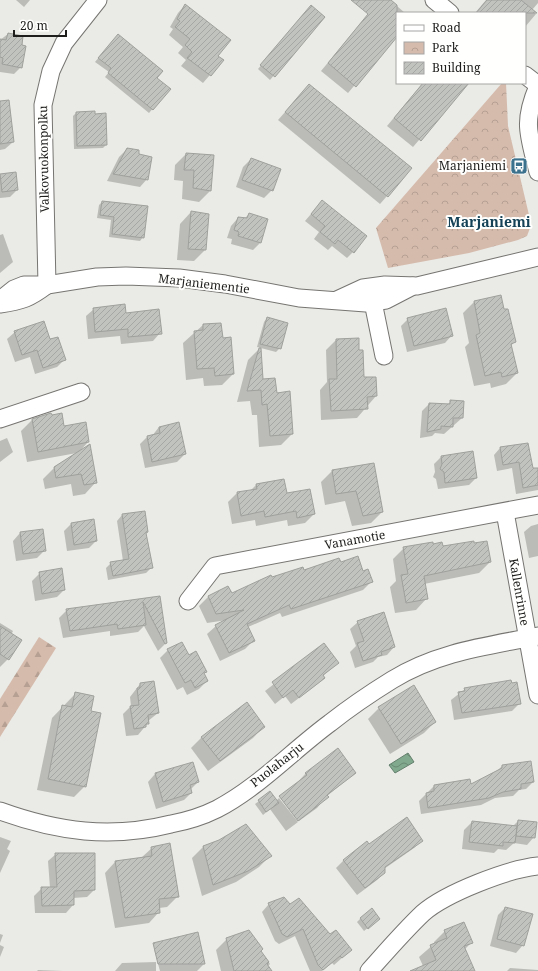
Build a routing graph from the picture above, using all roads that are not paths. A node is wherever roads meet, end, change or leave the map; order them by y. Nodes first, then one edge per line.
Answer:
1 (98, 0) edge
2 (434, 0) edge
3 (449, 12) edge
4 (526, 76) edge
5 (538, 85) edge
6 (538, 172) edge
7 (538, 257) edge
8 (47, 285) junction
9 (413, 286) junction
10 (0, 300) edge
11 (337, 300) junction
12 (373, 302) junction
13 (0, 304) edge
14 (384, 356) dead end
15 (81, 392) dead end
16 (0, 419) edge
17 (538, 505) edge
18 (505, 512) junction
19 (188, 601) dead end
20 (533, 637) edge
21 (538, 695) edge
22 (0, 811) edge
23 (538, 866) edge
24 (369, 971) edge

1 - 8 street, Valkovuokonpolku
2 - 3 street
4 - 5 street
5 - 6 street
7 - 9 street, Marjaniementie
8 - 10 street, Marjaniementie
8 - 11 street, Marjaniementie
8 - 13 street, Marjaniementie
9 - 11 street, Marjaniementie
9 - 12 street, Marjaniementie
11 - 12 street, Marjaniementie
12 - 14 street
15 - 16 street
17 - 18 street, Vanamotie
18 - 19 street, Vanamotie
18 - 20 street, Kallenrinne
20 - 21 street, Kallenrinne
20 - 22 street, Puolaharju
23 - 24 street

